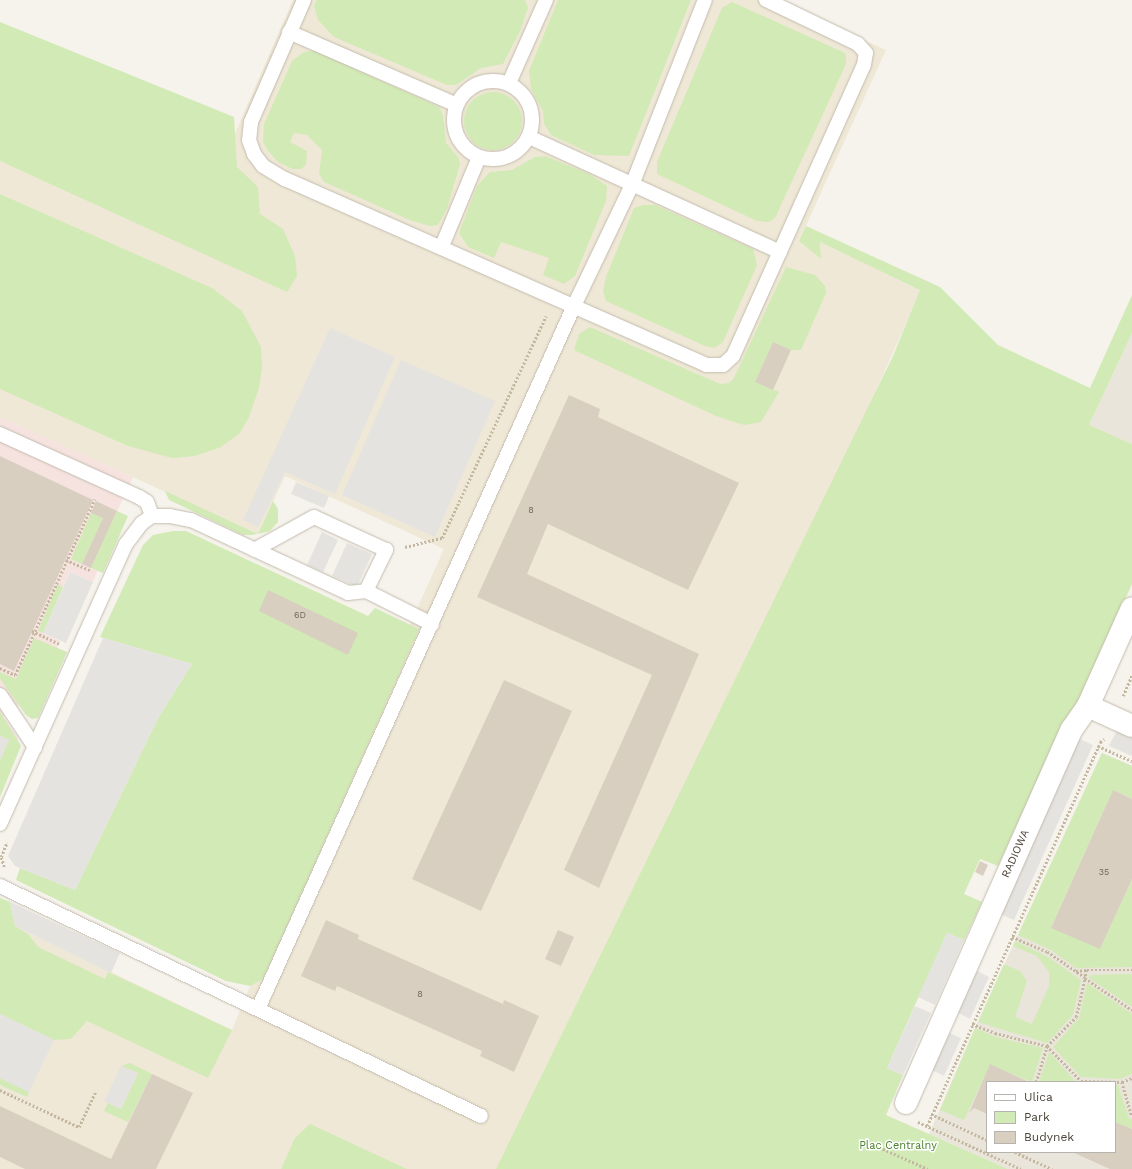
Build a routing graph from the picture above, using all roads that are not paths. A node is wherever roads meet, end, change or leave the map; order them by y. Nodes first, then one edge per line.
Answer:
1 (304, 0) edge
2 (546, 0) edge
3 (705, 0) edge
4 (766, 0) edge
5 (289, 32) junction
6 (509, 83) junction
7 (457, 105) junction
8 (529, 136) junction
9 (479, 157) junction
10 (632, 185) junction
11 (442, 246) junction
12 (780, 252) junction
13 (568, 305) junction
14 (0, 434) edge
15 (152, 516) junction
16 (254, 550) junction
17 (366, 591) junction
18 (1132, 608) edge
19 (432, 624) junction
20 (0, 695) edge
21 (1088, 706) junction
22 (1123, 722) edge
23 (35, 747) junction
24 (0, 824) edge
25 (0, 886) edge
26 (258, 1009) junction
27 (906, 1103) road end
28 (481, 1116) dead end

1 - 5 lane
2 - 6 lane
3 - 10 lane
4 - 12 lane
5 - 7 lane
5 - 11 lane
6 - 7 lane
6 - 8 lane
7 - 9 lane
8 - 9 lane
8 - 10 lane
9 - 11 lane
10 - 12 lane
10 - 13 lane
11 - 13 lane
12 - 13 lane
13 - 19 lane
14 - 15 lane
15 - 16 lane
15 - 23 lane
16 - 17 lane
16 - 17 lane
17 - 19 lane
18 - 21 street, RADIOWA
19 - 26 lane
20 - 23 lane
21 - 22 street
21 - 27 street, RADIOWA
23 - 24 lane
25 - 26 lane
26 - 28 lane

